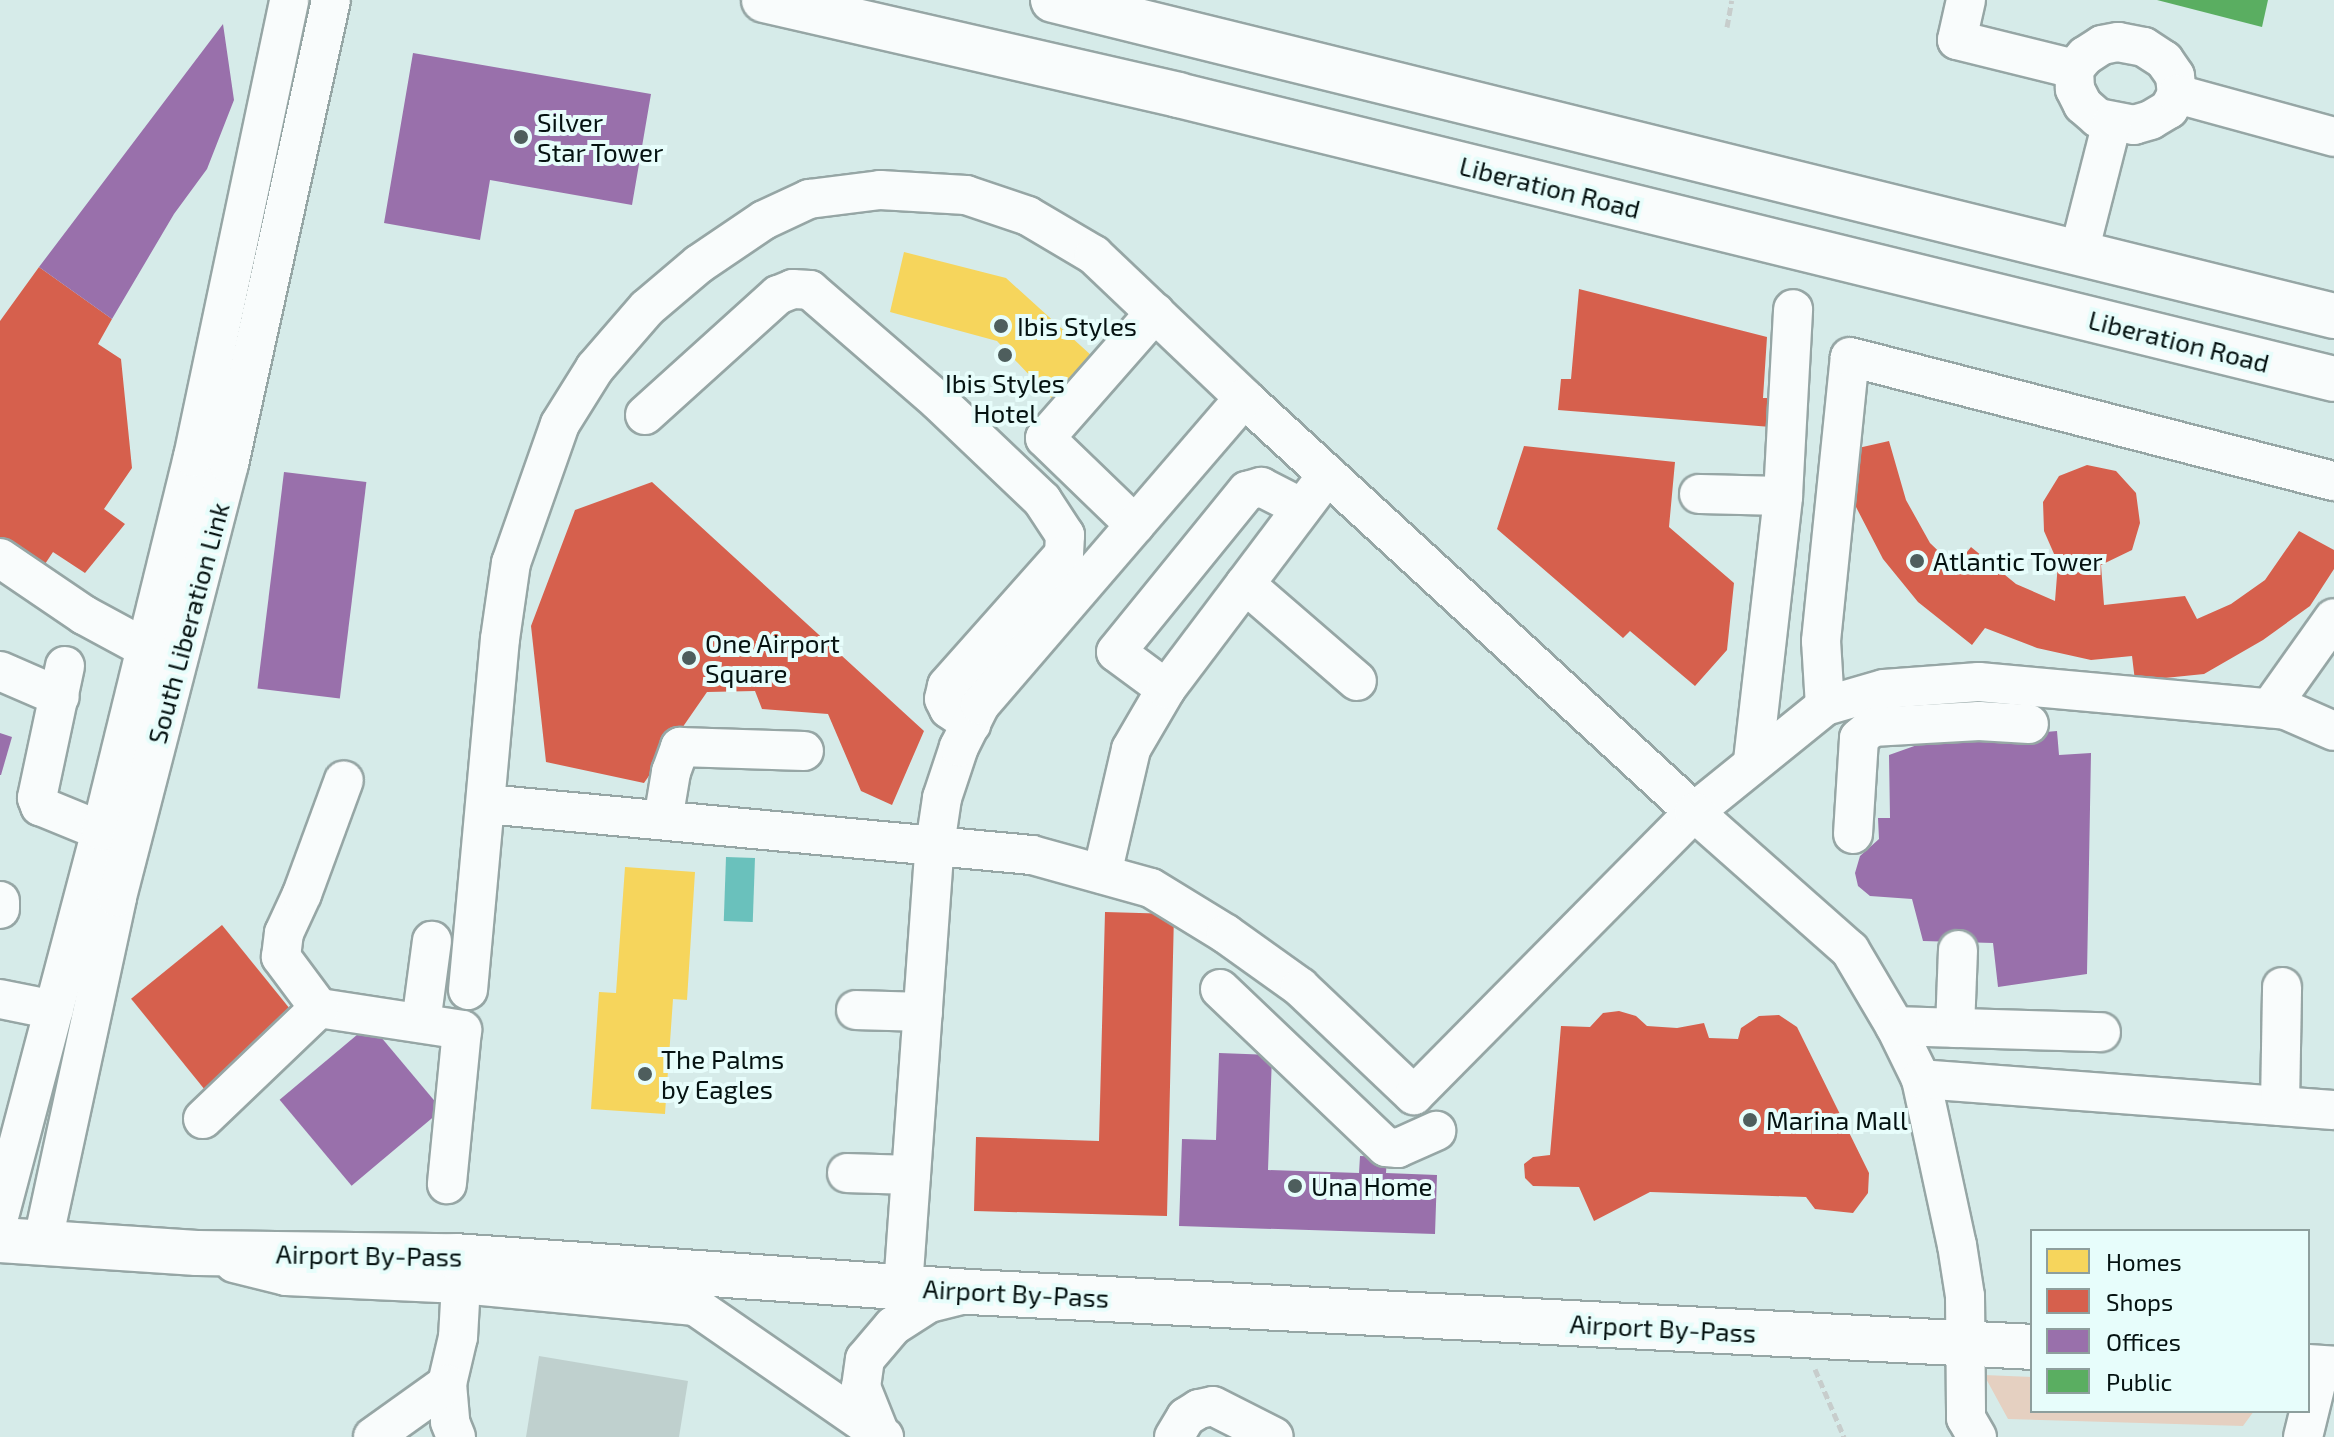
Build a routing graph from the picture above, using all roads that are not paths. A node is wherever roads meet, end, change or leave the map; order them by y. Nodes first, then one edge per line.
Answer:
1 (289, 0) edge
2 (331, 0) edge
3 (764, 0) edge
4 (1053, 0) edge
5 (1966, 0) edge
6 (2074, 69) junction
7 (2177, 94) junction
8 (2112, 123) junction
9 (2332, 130) edge
10 (2079, 252) junction
11 (1793, 309) dead end
12 (1155, 313) junction
13 (2334, 316) edge
14 (2334, 379) edge
15 (1244, 398) junction
16 (645, 415) dead end
17 (1327, 475) junction
18 (2334, 481) edge
19 (1699, 494) dead end
20 (1783, 496) junction
21 (1302, 508) junction
22 (1135, 525) junction
23 (0, 558) edge
24 (1245, 584) junction
25 (2334, 618) edge
26 (147, 649) junction
27 (0, 671) edge
28 (1357, 681) dead end
29 (1979, 682) junction
30 (1166, 689) junction
31 (1825, 706) junction
32 (2270, 708) junction
33 (1979, 721) junction
34 (971, 724) junction
35 (2029, 724) dead end
36 (2334, 731) edge
37 (804, 751) dead end
38 (1753, 761) junction
39 (344, 780) dead end
40 (486, 804) junction
41 (1694, 812) junction
42 (663, 820) junction
43 (101, 831) junction
44 (1853, 834) dead end
45 (935, 845) junction
46 (1102, 874) junction
47 (0, 901) edge
48 (0, 909) edge
49 (432, 941) dead end
50 (1958, 950) dead end
51 (2282, 987) dead end
52 (1220, 989) dead end
53 (468, 990) dead end
54 (0, 999) edge
55 (319, 1008) junction
56 (54, 1010) junction
57 (856, 1010) dead end
58 (923, 1012) junction
59 (421, 1023) junction
60 (1895, 1026) junction
61 (1955, 1028) junction
62 (2101, 1032) dead end
63 (1921, 1079) junction
64 (2280, 1106) junction
65 (2334, 1110) edge
66 (203, 1119) dead end
67 (1436, 1131) dead end
68 (847, 1173) dead end
69 (911, 1175) junction
70 (447, 1184) dead end
71 (0, 1213) edge
72 (21, 1243) edge
73 (457, 1270) junction
74 (903, 1287) junction
75 (970, 1292) junction
76 (1965, 1342) junction
77 (2030, 1347) edge
78 (2321, 1368) edge
79 (447, 1384) junction
80 (2310, 1410) edge
81 (2309, 1413) edge
82 (1963, 1431) edge
83 (882, 1436) edge
84 (373, 1437) edge
85 (456, 1437) edge
86 (1174, 1437) edge
87 (1274, 1437) edge
88 (2303, 1437) edge

1 - 26 street, South Liberation Link
2 - 72 street, South Liberation Link
3 - 14 main road, Liberation Road
4 - 10 main road
5 - 6 street
6 - 7 street
6 - 8 street
7 - 8 street
7 - 9 street
8 - 10 street
10 - 13 main road
11 - 20 street
12 - 15 street
12 - 22 street
12 - 40 street
15 - 17 street
15 - 22 street
16 - 34 street
17 - 21 street
17 - 41 street
18 - 31 street
19 - 20 street
20 - 38 street
21 - 24 street
21 - 30 street
22 - 34 street
23 - 26 street
24 - 28 street
24 - 30 street
25 - 32 street
26 - 43 street, South Liberation Link
27 - 43 street
29 - 31 street
29 - 32 street
29 - 33 street
30 - 46 street
31 - 38 street
32 - 36 street
33 - 35 street
33 - 44 street
34 - 45 street
37 - 42 street
38 - 41 street
39 - 55 street
40 - 42 street
40 - 53 street
41 - 46 street
41 - 60 street
42 - 45 street
43 - 56 street, South Liberation Link
45 - 46 street
45 - 58 street
47 - 48 street
49 - 59 street
50 - 61 street
51 - 64 street
52 - 67 street
54 - 56 street
55 - 59 street
55 - 66 street
56 - 71 street, South Liberation Link
57 - 58 street
58 - 69 street
59 - 70 street
60 - 61 street
60 - 63 street
61 - 62 street
63 - 64 street
63 - 76 street
64 - 65 street
68 - 69 street
69 - 74 street
72 - 73 main road, Airport By-Pass
73 - 74 main road, Airport By-Pass
73 - 79 street
73 - 83 street
74 - 75 main road, Airport By-Pass
75 - 76 main road, Airport By-Pass
75 - 83 street
76 - 77 main road, Airport By-Pass
76 - 82 street
78 - 80 street
79 - 84 street
79 - 85 street
81 - 88 street
86 - 87 street

